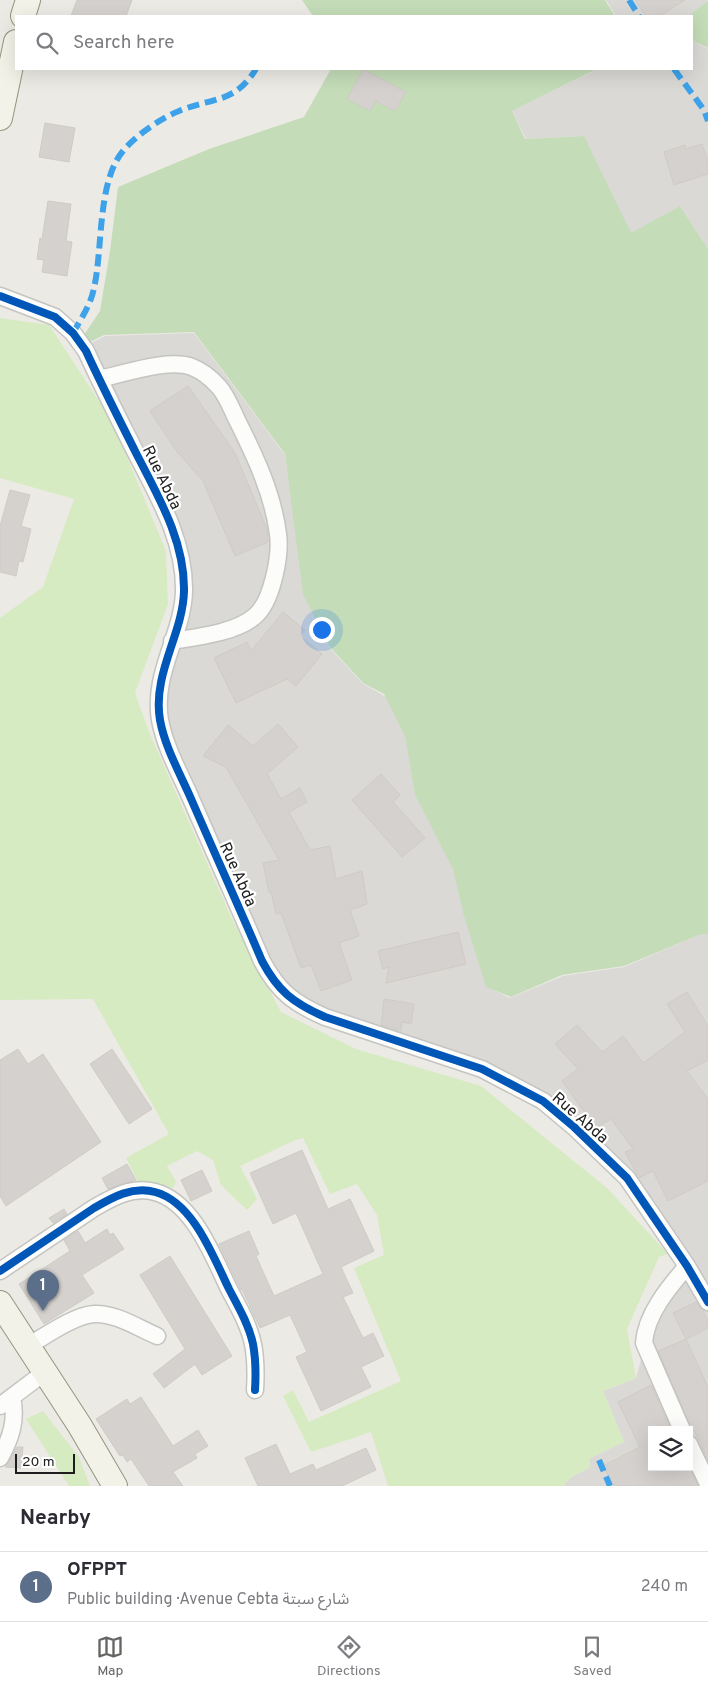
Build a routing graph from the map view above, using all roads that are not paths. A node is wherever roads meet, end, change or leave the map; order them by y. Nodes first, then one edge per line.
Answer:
1 (28, 0) edge
2 (23, 15) edge
3 (15, 47) edge
4 (0, 118) edge
5 (0, 296) edge
6 (99, 379) junction
7 (172, 641) junction
8 (687, 1266) junction
9 (0, 1271) edge
10 (708, 1302) edge
11 (0, 1303) edge
12 (157, 1336) dead end
13 (28, 1346) junction
14 (45, 1372) junction
15 (255, 1390) dead end
16 (6, 1401) edge
17 (680, 1426) edge
18 (693, 1452) edge
19 (0, 1458) edge
20 (708, 1484) edge
21 (115, 1486) edge

1 - 2 street
3 - 4 street
5 - 6 street, Rue Abda
6 - 7 street, Rue Abda
6 - 7 street
7 - 8 street, Rue Abda
8 - 10 street, Rue Abda
8 - 17 street
9 - 15 street
11 - 13 street
12 - 13 street
13 - 14 street
14 - 16 street
14 - 21 street
16 - 19 street
18 - 20 street

